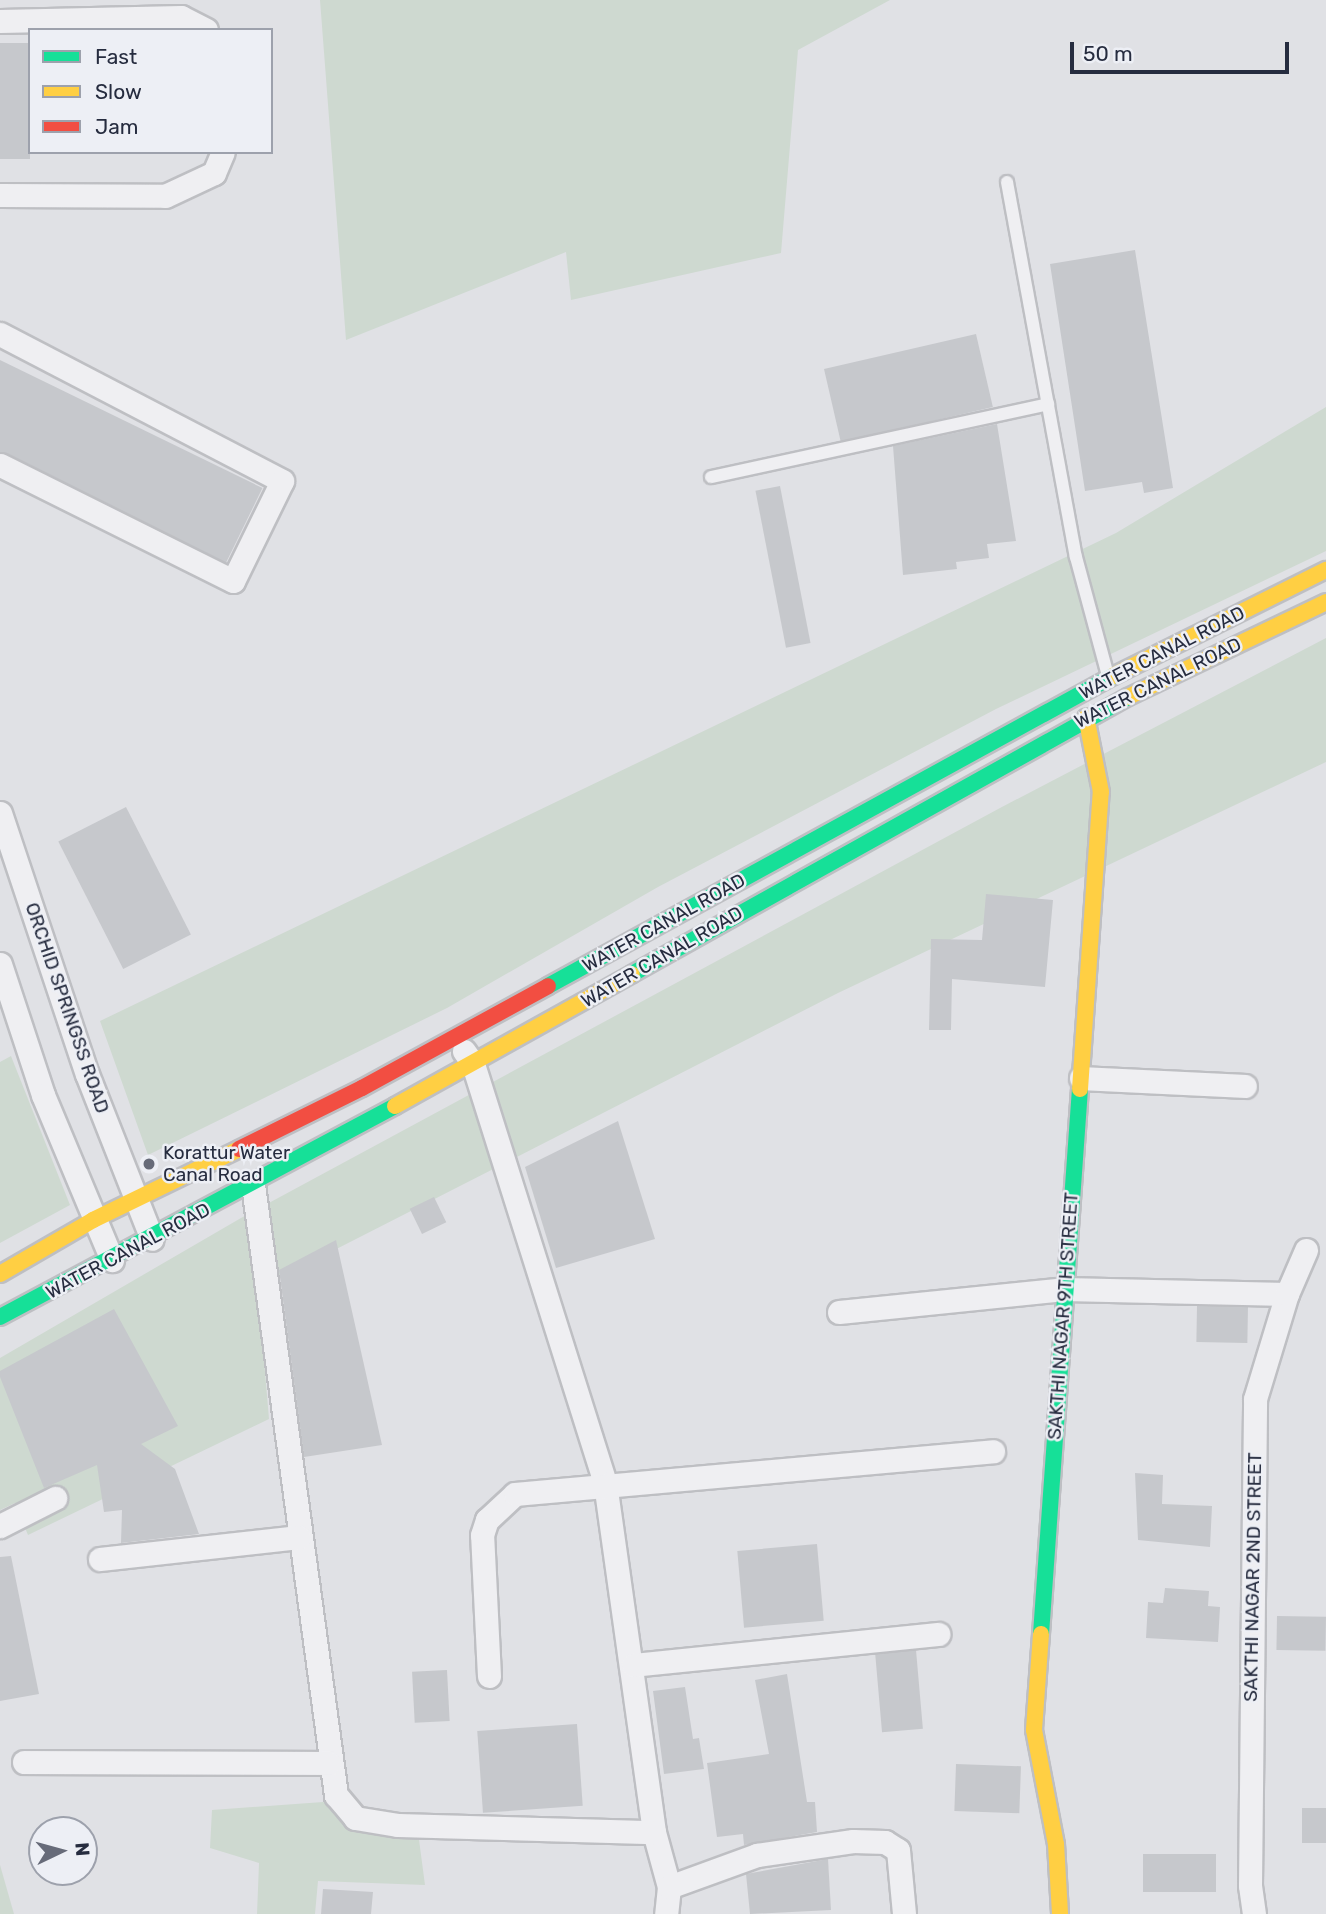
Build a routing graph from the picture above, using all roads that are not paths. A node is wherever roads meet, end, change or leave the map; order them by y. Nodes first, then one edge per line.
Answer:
1 (0, 21) edge
2 (202, 28) edge
3 (222, 154) edge
4 (1007, 183) dead end
5 (0, 195) edge
6 (0, 334) edge
7 (1048, 404) junction
8 (0, 464) edge
9 (711, 478) dead end
10 (1326, 570) edge
11 (1326, 602) edge
12 (1109, 679) junction
13 (1086, 717) junction
14 (0, 813) edge
15 (0, 964) edge
16 (455, 1037) junction
17 (473, 1064) junction
18 (1080, 1078) junction
19 (1245, 1086) dead end
20 (253, 1185) junction
21 (138, 1200) junction
22 (93, 1220) junction
23 (152, 1239) junction
24 (1306, 1250) dead end
25 (112, 1260) junction
26 (0, 1274) edge
27 (1064, 1289) junction
28 (1287, 1294) junction
29 (839, 1312) dead end
30 (0, 1317) edge
31 (993, 1451) dead end
32 (605, 1483) junction
33 (55, 1498) dead end
34 (0, 1526) edge
35 (299, 1537) junction
36 (100, 1559) dead end
37 (938, 1634) dead end
38 (633, 1665) junction
39 (489, 1676) dead end
40 (24, 1762) dead end
41 (329, 1763) junction
42 (654, 1832) junction
43 (669, 1887) junction
44 (666, 1914) edge
45 (904, 1914) edge
46 (1060, 1914) edge
47 (1254, 1914) edge

1 - 2 street
3 - 5 street
4 - 7 lane
6 - 8 street
7 - 9 lane
7 - 12 lane
10 - 12 main road, WATER CANAL ROAD
11 - 13 main road, WATER CANAL ROAD
12 - 16 main road, WATER CANAL ROAD
13 - 17 main road, WATER CANAL ROAD
13 - 18 main road, SAKTHI NAGAR 9TH STREET
14 - 21 street, ORCHID SPRINGSS ROAD
15 - 22 street
16 - 17 street
16 - 21 main road, WATER CANAL ROAD
17 - 20 main road, WATER CANAL ROAD
17 - 32 street
18 - 19 street
18 - 27 main road, SAKTHI NAGAR 9TH STREET
20 - 23 main road, WATER CANAL ROAD
20 - 35 street
21 - 22 main road, WATER CANAL ROAD
21 - 23 street, ORCHID SPRINGSS ROAD
22 - 25 street
22 - 26 main road, WATER CANAL ROAD
23 - 25 main road, WATER CANAL ROAD
24 - 28 street, SAKTHI NAGAR 2ND STREET
25 - 30 main road, WATER CANAL ROAD
27 - 28 street
27 - 29 street
27 - 46 main road, SAKTHI NAGAR 9TH STREET
28 - 47 street, SAKTHI NAGAR 2ND STREET
31 - 32 street
32 - 38 street
32 - 39 street
33 - 34 street
35 - 36 street
35 - 41 street
37 - 38 street
38 - 42 street
40 - 41 street
41 - 42 street
42 - 43 street
43 - 44 street
43 - 45 street

